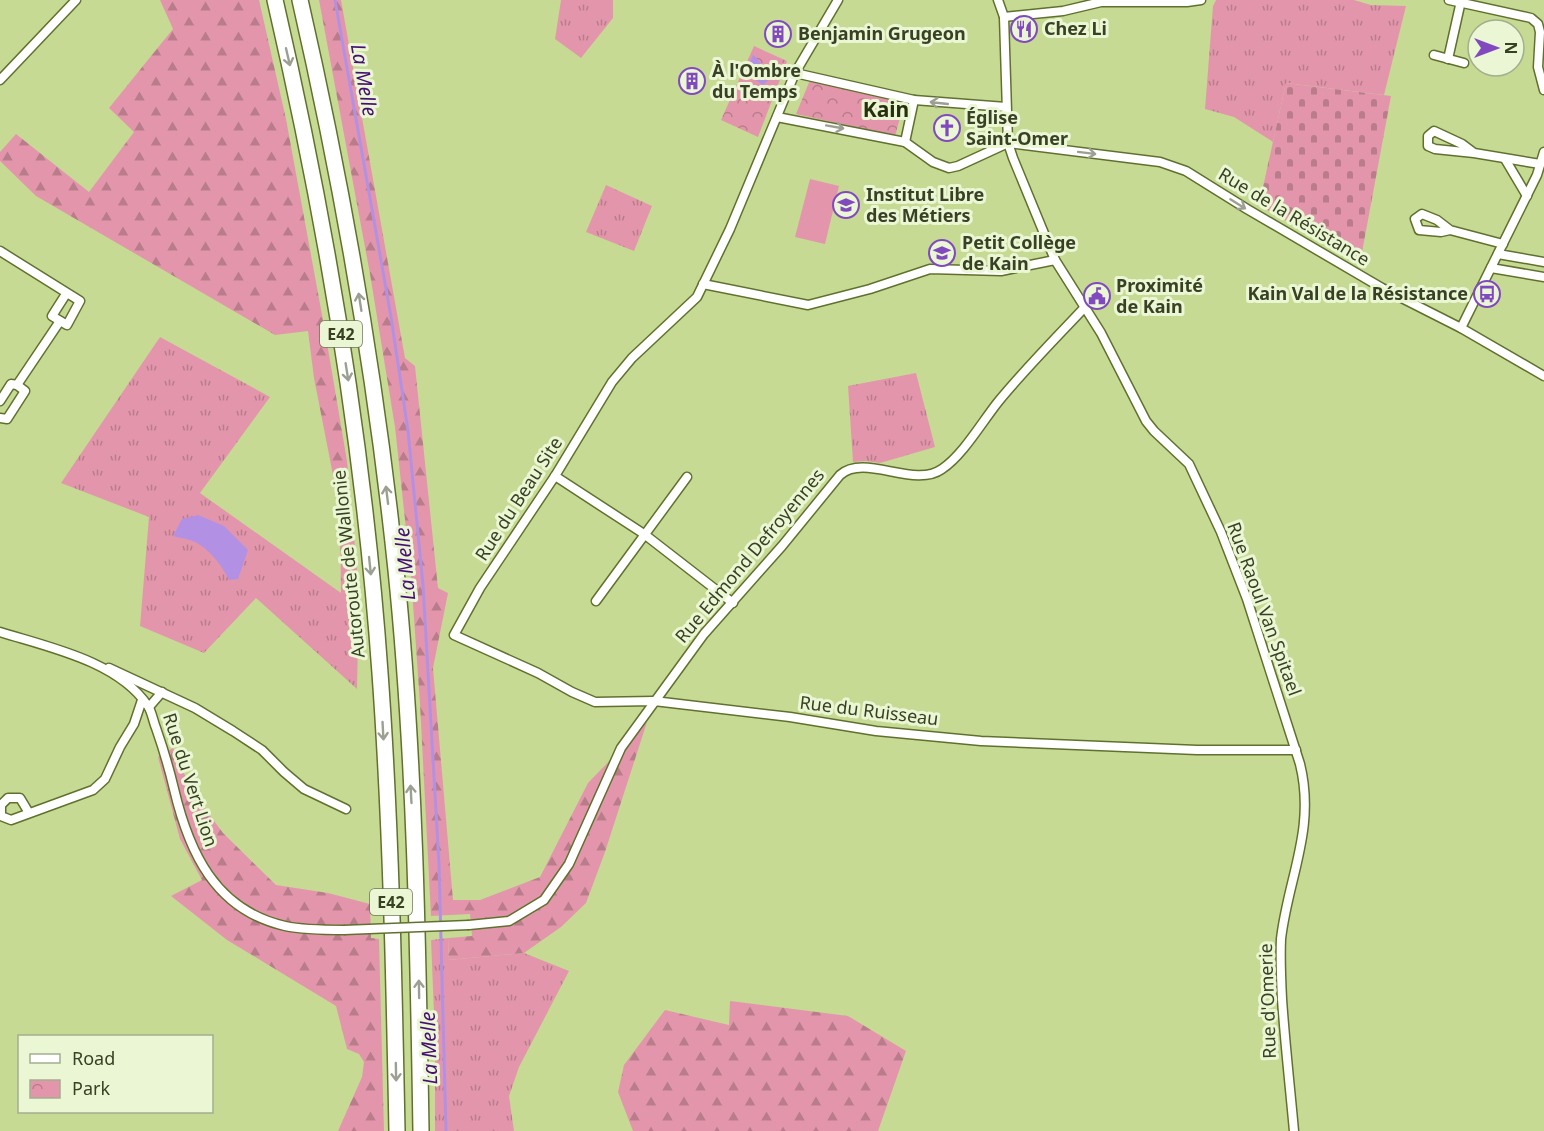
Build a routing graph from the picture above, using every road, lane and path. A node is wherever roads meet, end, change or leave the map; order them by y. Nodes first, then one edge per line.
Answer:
1 (76, 0) edge
2 (275, 0) edge
3 (300, 0) edge
4 (838, 0) edge
5 (998, 0) edge
6 (1201, 0) edge
7 (1449, 0) edge
8 (1461, 2) edge
9 (1004, 17) junction
10 (1434, 55) dead end
11 (1448, 59) junction
12 (1464, 63) dead end
13 (795, 73) junction
14 (0, 80) edge
15 (1544, 90) edge
16 (914, 100) junction
17 (1006, 107) junction
18 (777, 117) junction
19 (1008, 143) junction
20 (908, 144) junction
21 (1544, 152) edge
22 (1474, 153) junction
23 (1505, 159) junction
24 (1540, 164) junction
25 (1527, 196) junction
26 (1450, 230) dead end
27 (1503, 244) junction
28 (0, 251) edge
29 (1498, 254) junction
30 (1056, 260) junction
31 (1544, 262) edge
32 (1491, 268) junction
33 (1544, 277) edge
34 (703, 284) junction
35 (66, 294) junction
36 (1085, 307) junction
37 (60, 321) junction
38 (1461, 328) junction
39 (1544, 376) edge
40 (17, 385) junction
41 (0, 401) edge
42 (0, 418) edge
43 (555, 476) junction
44 (687, 477) dead end
45 (644, 534) junction
46 (596, 601) dead end
47 (733, 603) junction
48 (0, 632) edge
49 (454, 635) joint
50 (102, 668) junction
51 (162, 692) junction
52 (654, 701) junction
53 (146, 704) junction
54 (1296, 750) junction
55 (1300, 764) joint
56 (346, 809) dead end
57 (29, 813) dead end
58 (508, 921) joint
59 (397, 1131) edge
60 (421, 1131) edge
61 (1294, 1131) edge

1 - 14 street
2 -> 59 highway, Autoroute de Wallonie / E42
60 -> 3 highway, E42
4 - 13 street, Rue du Beau Site
5 - 9 street, Rue Raoul Van Spitael
6 - 9 street
7 - 8 street
8 - 11 street
8 - 15 street
9 - 17 street, Rue Raoul Van Spitael
10 - 11 street
11 - 12 street
13 - 16 street
13 - 18 street, Rue du Beau Site
17 -> 16 street
16 - 20 street
17 - 19 street, Rue Raoul Van Spitael
18 -> 20 street
18 - 34 street, Rue du Beau Site
19 - 20 street
19 - 30 street, Rue Raoul Van Spitael
19 -> 38 street, Rue de la Résistance
21 - 24 street
22 - 22 street
22 - 23 street
23 - 24 street
23 - 25 street
24 - 25 street
25 - 27 street
26 - 27 street
27 - 29 street
28 - 35 street
29 - 31 street
29 - 32 street
30 - 34 street
30 - 36 street, Rue Raoul Van Spitael
32 - 33 street
32 - 38 street
34 - 43 street, Rue du Beau Site
35 - 37 street
35 - 37 street
36 - 47 street, Rue Edmond Defroyennes
36 - 54 street, Rue Raoul Van Spitael
37 - 40 street
38 - 39 street, Rue de la Résistance
40 - 41 street
40 - 42 street
43 - 45 street
43 - 49 street, Rue du Beau Site
44 - 45 street
45 - 46 street
45 - 47 street
47 - 52 street, Rue Edmond Defroyennes
48 - 50 street
49 - 52 street, Rue du Ruisseau
50 - 51 street, Rue du Vert Lion
50 - 53 street
51 - 53 street
51 - 56 street, Rue du Vert Lion
52 - 54 street, Rue du Ruisseau
52 - 58 street, Rue Edmond Defroyennes
53 - 57 street
53 - 58 street, Rue du Vert Lion, bridge
54 - 55 street, Rue Raoul Van Spitael
55 - 61 street, Rue d'Omerie

